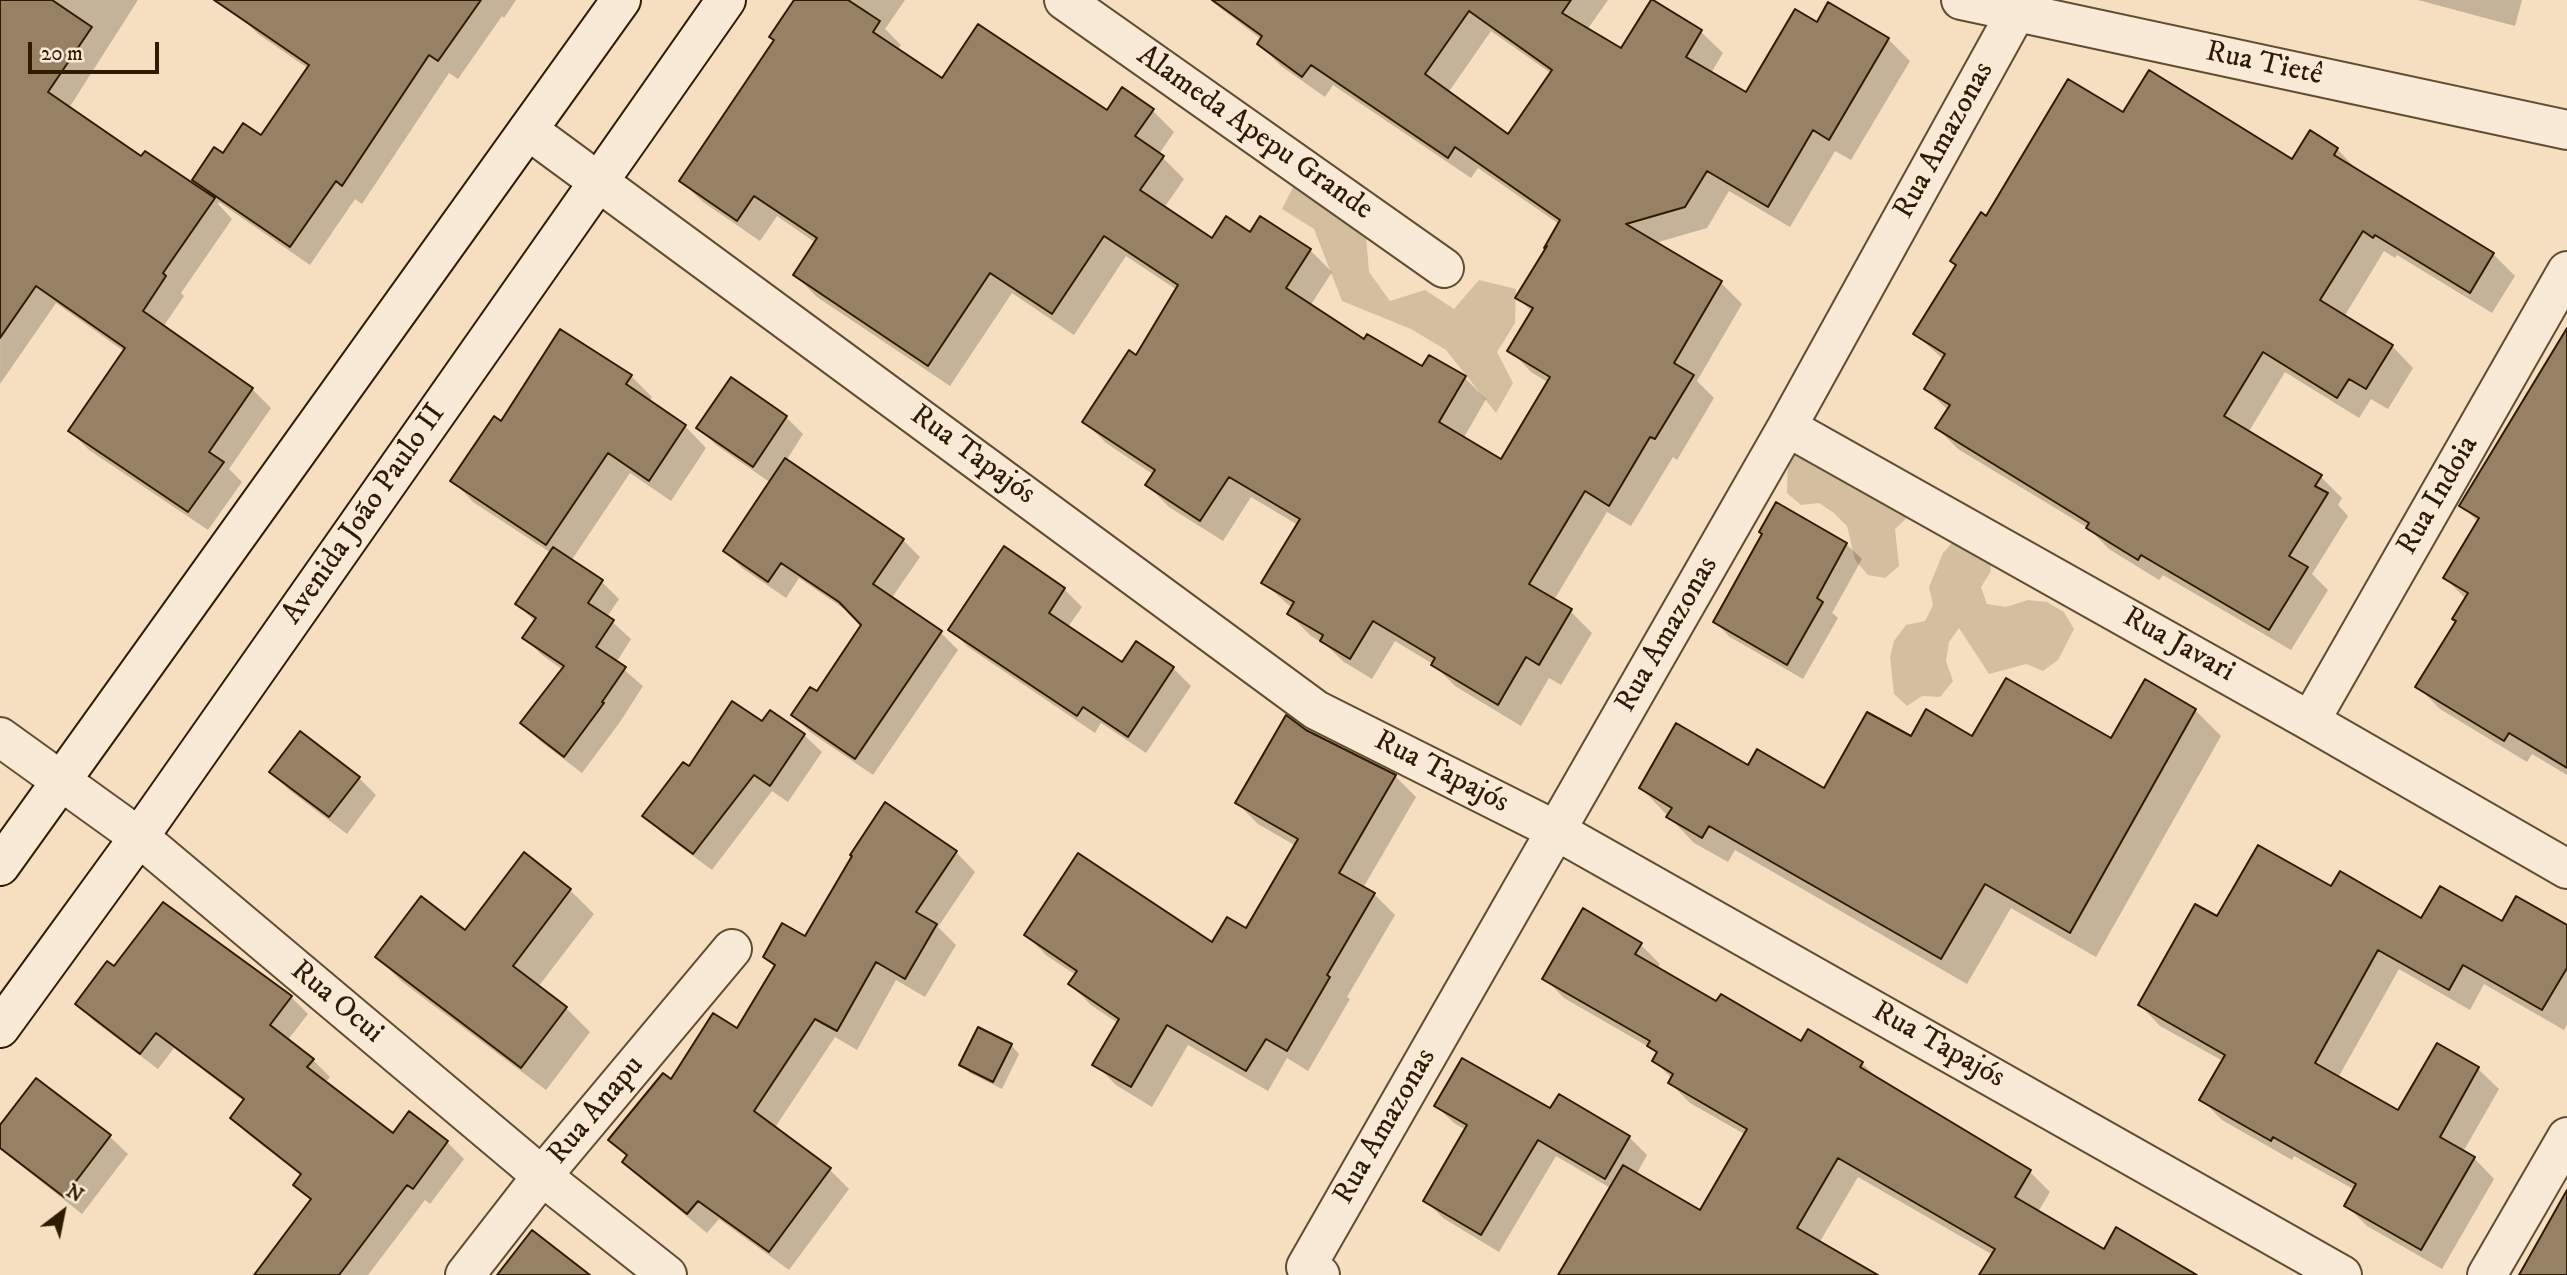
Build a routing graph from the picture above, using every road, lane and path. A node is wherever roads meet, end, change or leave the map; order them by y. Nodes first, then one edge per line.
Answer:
1 (621, 0) edge
2 (726, 0) edge
3 (1065, 0) edge
4 (1961, 0) edge
5 (2020, 6) edge
6 (528, 130) junction
7 (2567, 130) edge
8 (598, 181) junction
9 (1444, 268) dead end
10 (2567, 271) edge
11 (1787, 427) junction
12 (2310, 720) junction
13 (0, 737) edge
14 (62, 780) junction
15 (1555, 830) junction
16 (139, 837) junction
17 (0, 866) edge
18 (2567, 869) edge
19 (732, 949) dead end
20 (0, 1028) edge
21 (2567, 1137) edge
22 (542, 1176) junction
23 (1313, 1271) edge
24 (466, 1275) edge
25 (667, 1275) edge
26 (2342, 1275) edge
27 (2487, 1275) edge

1 - 6 street
2 - 8 street, Avenida João Paulo II
3 - 9 street, Alameda Apepu Grande
4 - 5 street, Rua Tietê
5 - 7 street, Rua Tietê
5 - 11 street, Rua Amazonas
6 - 8 street, Rua Tapajós
6 - 14 street
8 - 15 street, Rua Tapajós
8 - 16 street, Avenida João Paulo II
10 - 12 street, Rua Indoia
11 - 12 street, Rua Javari
11 - 15 street, Rua Amazonas
12 - 18 street, Rua Javari
13 - 14 street, Rua Ocui
14 - 16 street, Rua Ocui
14 - 17 street
15 - 23 street, Rua Amazonas
15 - 26 street, Rua Tapajós
16 - 20 street, Avenida João Paulo II
16 - 22 street, Rua Ocui
19 - 22 street, Rua Anapu
21 - 27 street
22 - 24 street, Rua Anapu
22 - 25 street, Rua Ocui

